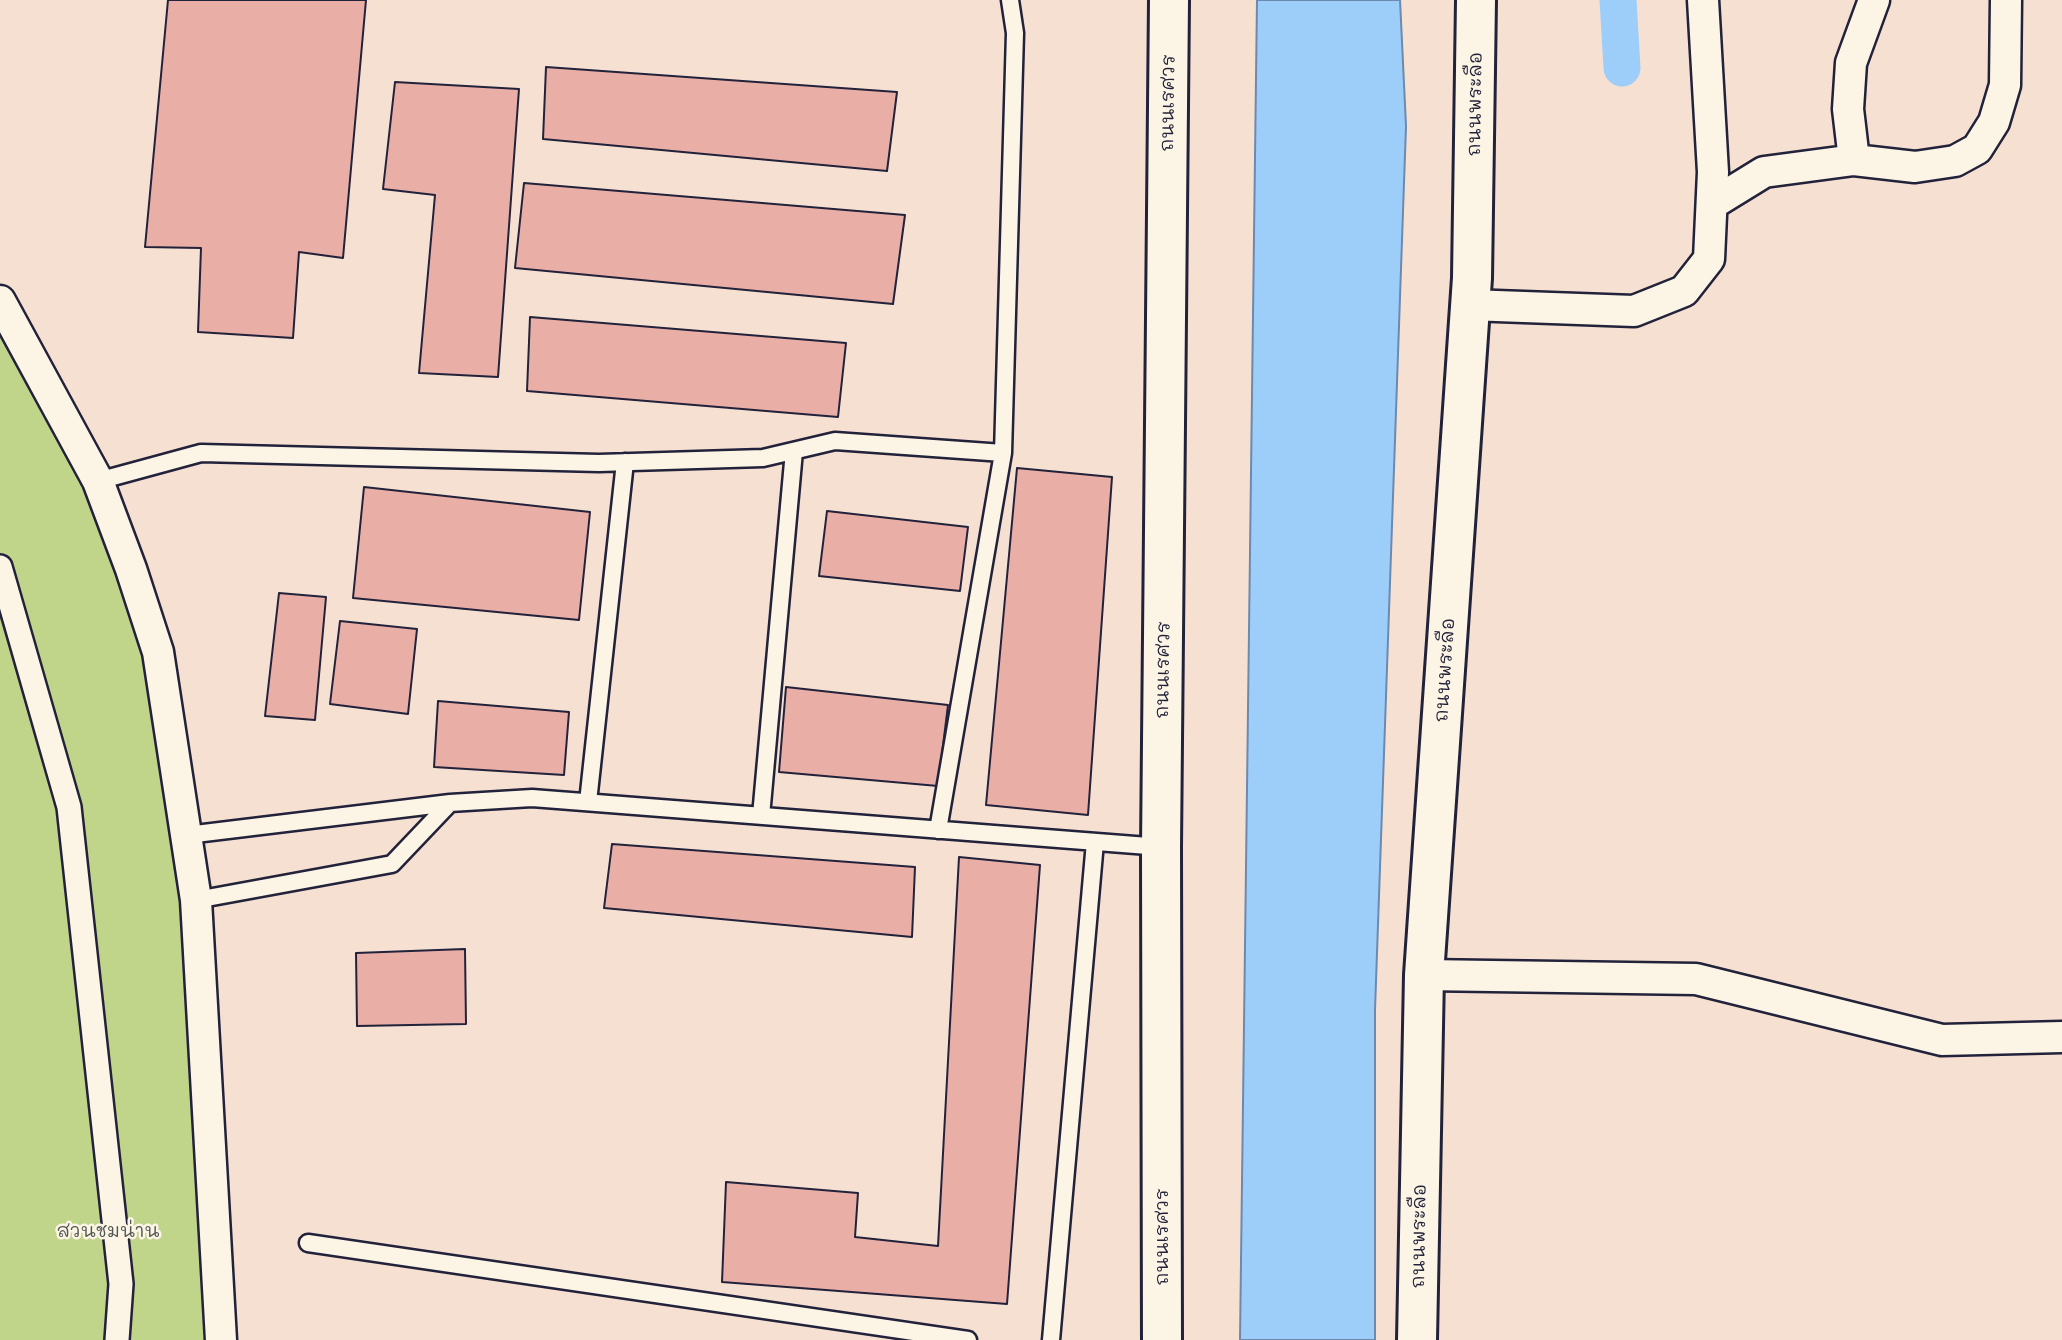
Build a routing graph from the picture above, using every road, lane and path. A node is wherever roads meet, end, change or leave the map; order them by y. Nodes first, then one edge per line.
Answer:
1 (1010, 0) edge
2 (1169, 0) edge
3 (1476, 0) edge
4 (1703, 0) edge
5 (1874, 0) edge
6 (2006, 0) edge
7 (1854, 160) junction
8 (1712, 204) junction
9 (0, 301) edge
10 (1469, 305) junction
11 (793, 451) junction
12 (1003, 453) junction
13 (625, 462) junction
14 (98, 481) junction
15 (0, 567) edge
16 (588, 802) junction
17 (450, 803) junction
18 (761, 816) junction
19 (938, 830) junction
20 (187, 835) junction
21 (1094, 842) junction
22 (1161, 847) junction
23 (196, 900) junction
24 (1424, 975) junction
25 (2062, 1037) edge
26 (308, 1243) dead end
27 (117, 1340) edge
28 (222, 1340) edge
29 (968, 1340) edge
30 (1051, 1340) edge
31 (1162, 1340) edge
32 (1417, 1340) edge

1 - 12 lane
2 - 22 street, ถนนเรศวร
3 - 10 street, ถนนพระลือ
4 - 8 street
5 - 7 street
6 - 7 street
7 - 8 street
8 - 10 street
9 - 14 street
10 - 24 street, ถนนพระลือ
11 - 12 lane
11 - 13 lane
11 - 18 lane
12 - 19 lane
13 - 14 lane
13 - 16 lane
14 - 20 street
15 - 27 street
16 - 17 lane
16 - 18 lane
17 - 20 lane
17 - 23 lane
18 - 19 lane
19 - 21 lane
20 - 23 street
21 - 22 lane
21 - 30 lane
22 - 31 street, ถนนเรศวร
23 - 28 street
24 - 25 street
24 - 32 street, ถนนพระลือ
26 - 29 lane

